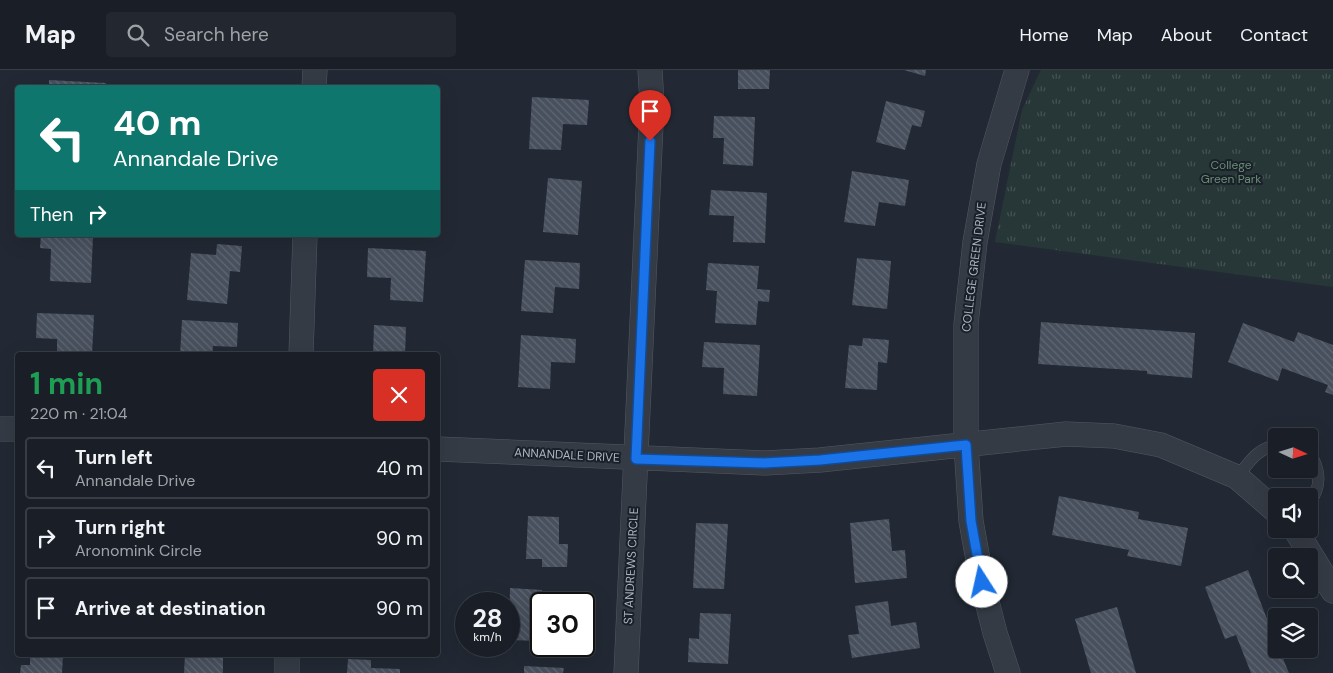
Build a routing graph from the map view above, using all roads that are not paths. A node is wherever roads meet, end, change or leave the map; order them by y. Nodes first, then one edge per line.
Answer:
1 (315, 70) edge
2 (650, 70) edge
3 (1017, 70) edge
4 (314, 85) edge
5 (305, 237) edge
6 (301, 352) edge
7 (0, 429) edge
8 (15, 430) edge
9 (966, 445) junction
10 (1268, 448) edge
11 (440, 449) edge
12 (636, 459) junction
13 (1318, 467) edge
14 (1237, 477) junction
15 (1317, 488) edge
16 (1268, 504) edge
17 (1301, 538) edge
18 (1333, 591) edge
19 (288, 657) edge
20 (287, 673) edge
21 (626, 673) edge
22 (1008, 673) edge

1 - 4 street
2 - 12 street, ST ANDREWS CIRCLE
3 - 9 street, COLLEGE GREEN DRIVE
5 - 6 street
7 - 8 street
9 - 12 street, ANNANDALE DRIVE
9 - 14 street, ANNANDALE DRIVE
9 - 22 street, COLLEGE GREEN DRIVE
10 - 14 lane
11 - 12 street, ANNANDALE DRIVE
12 - 21 street, ST ANDREWS CIRCLE
13 - 15 lane
14 - 16 street, ANNANDALE DRIVE
17 - 18 street
19 - 20 street

